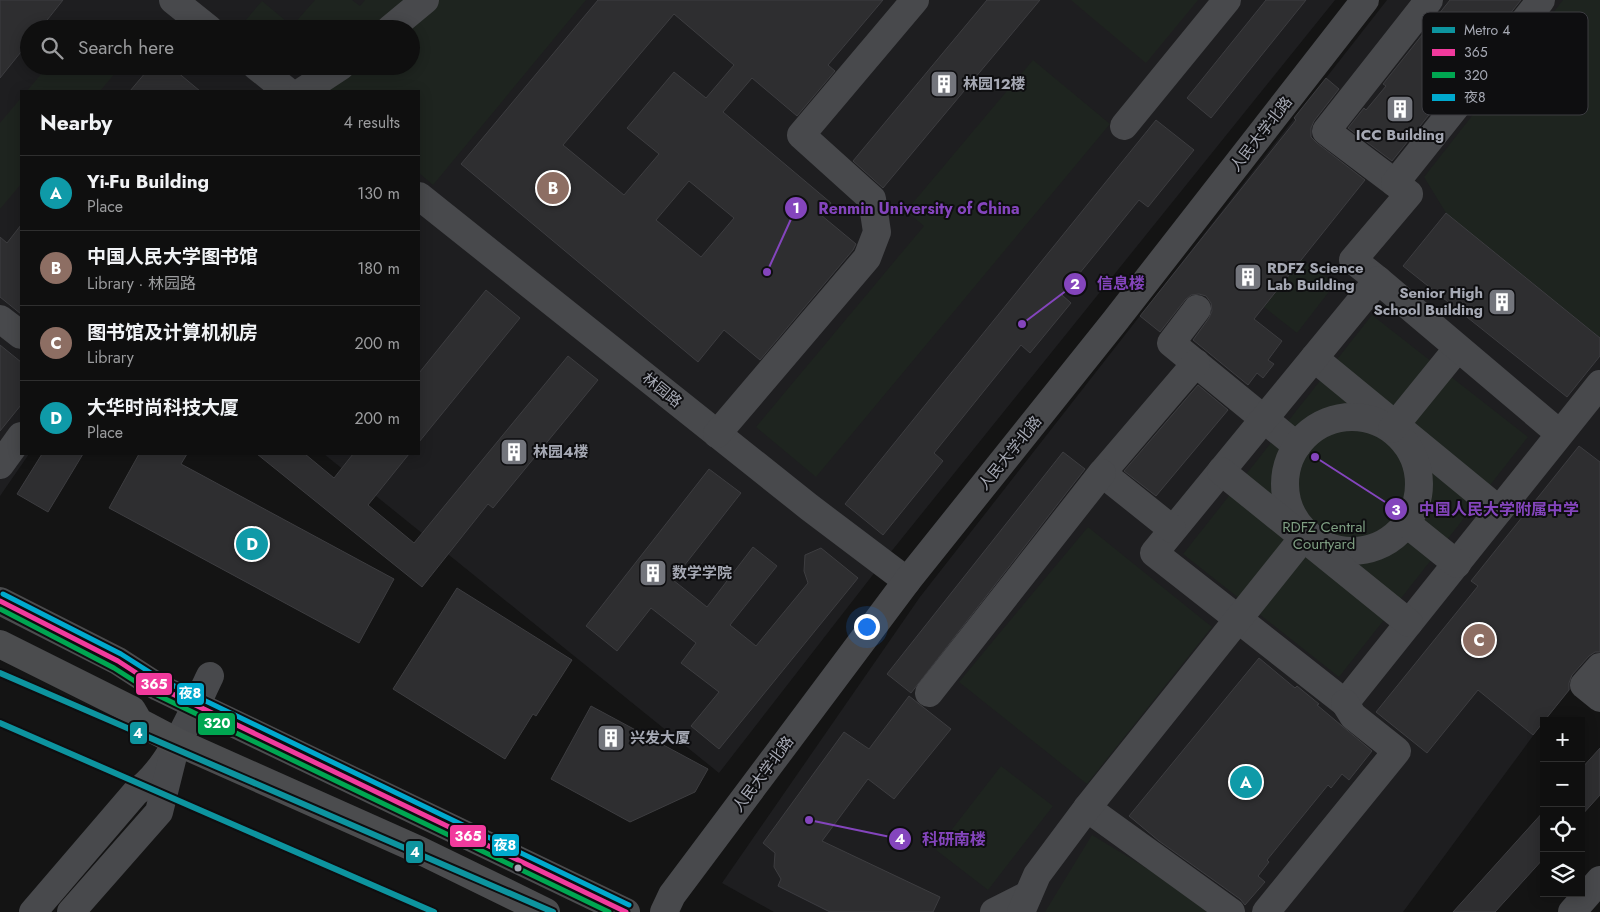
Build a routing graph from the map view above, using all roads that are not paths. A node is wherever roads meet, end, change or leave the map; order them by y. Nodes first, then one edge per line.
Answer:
1 (173, 0) edge
2 (424, 0) edge
3 (915, 0) edge
4 (1228, 0) edge
5 (1365, 0) edge
6 (1429, 0) edge
7 (1540, 0) edge
8 (1530, 12) edge
9 (198, 20) edge
10 (401, 20) edge
11 (268, 75) edge
12 (321, 75) edge
13 (287, 90) edge
14 (1449, 115) edge
15 (1124, 126) dead end
16 (1395, 183) junction
17 (420, 197) edge
18 (1378, 280) junction
19 (1197, 308) dead end
20 (0, 319) edge
21 (20, 334) edge
22 (1457, 349) junction
23 (1314, 358) junction
24 (1196, 363) junction
25 (1600, 387) edge
26 (1264, 419) junction
27 (1394, 427) junction
28 (717, 434) junction
29 (1560, 434) junction
30 (20, 437) edge
31 (1297, 446) junction
32 (0, 465) edge
33 (1221, 471) junction
34 (1102, 473) junction
35 (1499, 510) junction
36 (1406, 524) junction
37 (1172, 529) junction
38 (1305, 536) junction
39 (1457, 564) junction
40 (907, 581) junction
41 (0, 601) edge
42 (1238, 618) junction
43 (1409, 623) junction
44 (0, 644) edge
45 (1600, 667) edge
46 (210, 676) dead end
47 (929, 694) dead end
48 (1600, 698) edge
49 (1345, 703) junction
50 (196, 706) junction
51 (177, 742) junction
52 (1087, 808) junction
53 (1600, 880) edge
54 (1024, 903) edge
55 (33, 912) edge
56 (71, 912) edge
57 (546, 912) edge
58 (626, 912) edge
59 (664, 912) edge
60 (994, 912) edge
61 (1232, 912) edge
62 (1266, 912) edge
63 (1572, 912) edge

1 - 9 street
2 - 10 street
3 - 28 street
4 - 15 street
5 - 40 street, 人民大学北路
6 - 16 street
7 - 8 street
11 - 13 street
12 - 13 street
14 - 16 street
16 - 18 street
17 - 28 street, 林园路
18 - 22 street
18 - 23 street
19 - 24 street
20 - 21 street
22 - 27 street
22 - 29 street
23 - 26 street
23 - 27 street
24 - 26 street
24 - 34 street
25 - 29 street
26 - 31 street
26 - 33 street
27 - 31 street
27 - 35 street
27 - 36 street
28 - 40 street, 林园路
29 - 35 street
30 - 32 street
31 - 38 street
33 - 37 street
33 - 38 street
34 - 37 street
34 - 47 street
35 - 39 street
36 - 38 street
36 - 39 street
37 - 42 street
38 - 42 street
38 - 43 street
39 - 43 street
40 - 59 street, 人民大学北路
41 - 50 main road
42 - 49 street
42 - 52 street
43 - 49 street
44 - 51 main road
45 - 48 street
46 - 50 street
49 - 62 street
50 - 51 street
50 - 58 main road
51 - 55 street
51 - 56 street
51 - 57 main road
52 - 54 street
52 - 61 street
53 - 63 street
54 - 60 street

